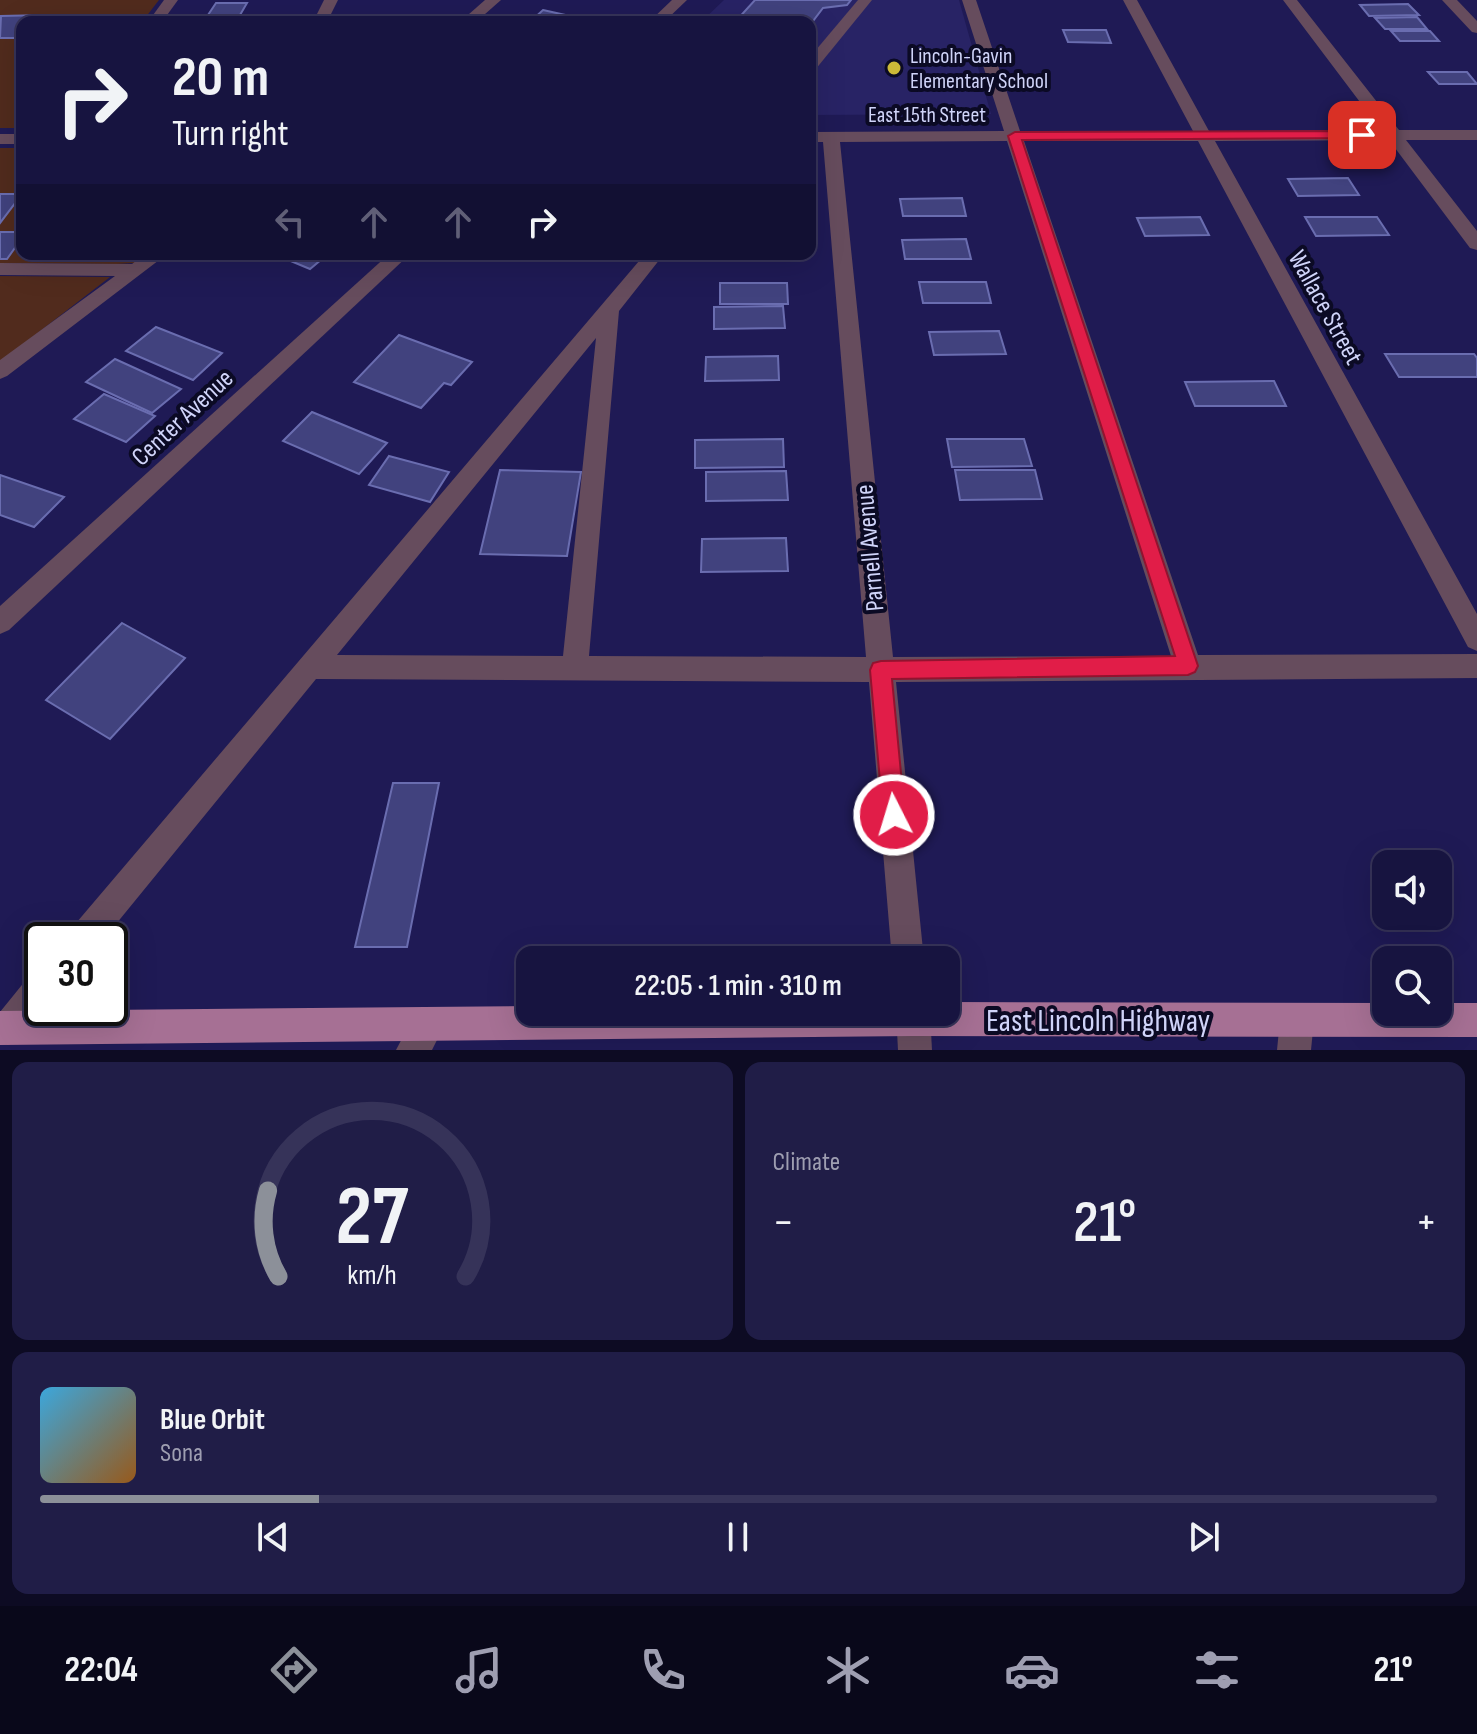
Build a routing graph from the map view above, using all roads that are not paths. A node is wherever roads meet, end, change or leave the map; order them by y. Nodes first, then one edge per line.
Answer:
1 (494, 0) edge
2 (680, 0) edge
3 (865, 0) edge
4 (969, 0) edge
5 (1130, 0) edge
6 (1290, 0) edge
7 (1449, 0) edge
8 (474, 16) edge
9 (663, 16) edge
10 (1477, 29) edge
11 (816, 60) edge
12 (1393, 135) junction
13 (1477, 135) edge
14 (821, 136) edge
15 (1015, 136) junction
16 (1204, 136) junction
17 (1477, 244) edge
18 (150, 260) edge
19 (394, 260) edge
20 (650, 260) edge
21 (0, 269) edge
22 (136, 270) junction
23 (609, 309) junction
24 (0, 371) edge
25 (0, 622) edge
26 (1477, 639) edge
27 (1188, 666) junction
28 (1477, 666) edge
29 (310, 667) junction
30 (575, 668) junction
31 (881, 670) junction
32 (97, 922) edge
33 (907, 946) edge
34 (24, 1006) edge
35 (1477, 1020) edge
36 (914, 1027) edge
37 (4, 1028) edge
38 (1296, 1035) edge
39 (420, 1037) edge
40 (69, 1039) edge

1 - 8 street
2 - 9 street
3 - 11 street
4 - 15 street
5 - 16 street, Wallace Street
6 - 12 street
7 - 10 street
12 - 13 street, East 15th Street
12 - 16 street, East 15th Street
12 - 17 street
14 - 15 street, East 15th Street
14 - 31 street, Parnell Avenue
15 - 16 street, East 15th Street
15 - 27 street
16 - 26 street, Wallace Street
18 - 22 street
19 - 25 street, Center Avenue
20 - 23 street
21 - 22 street
22 - 24 street
23 - 29 street
23 - 30 street
27 - 28 street
27 - 31 street
29 - 30 street
29 - 32 street
30 - 31 street
31 - 33 street, Parnell Avenue
34 - 37 street
35 - 38 main road, East Lincoln Highway
36 - 38 main road, East Lincoln Highway
36 - 39 main road, East Lincoln Highway
37 - 40 main road, East Lincoln Highway
39 - 40 main road, East Lincoln Highway

